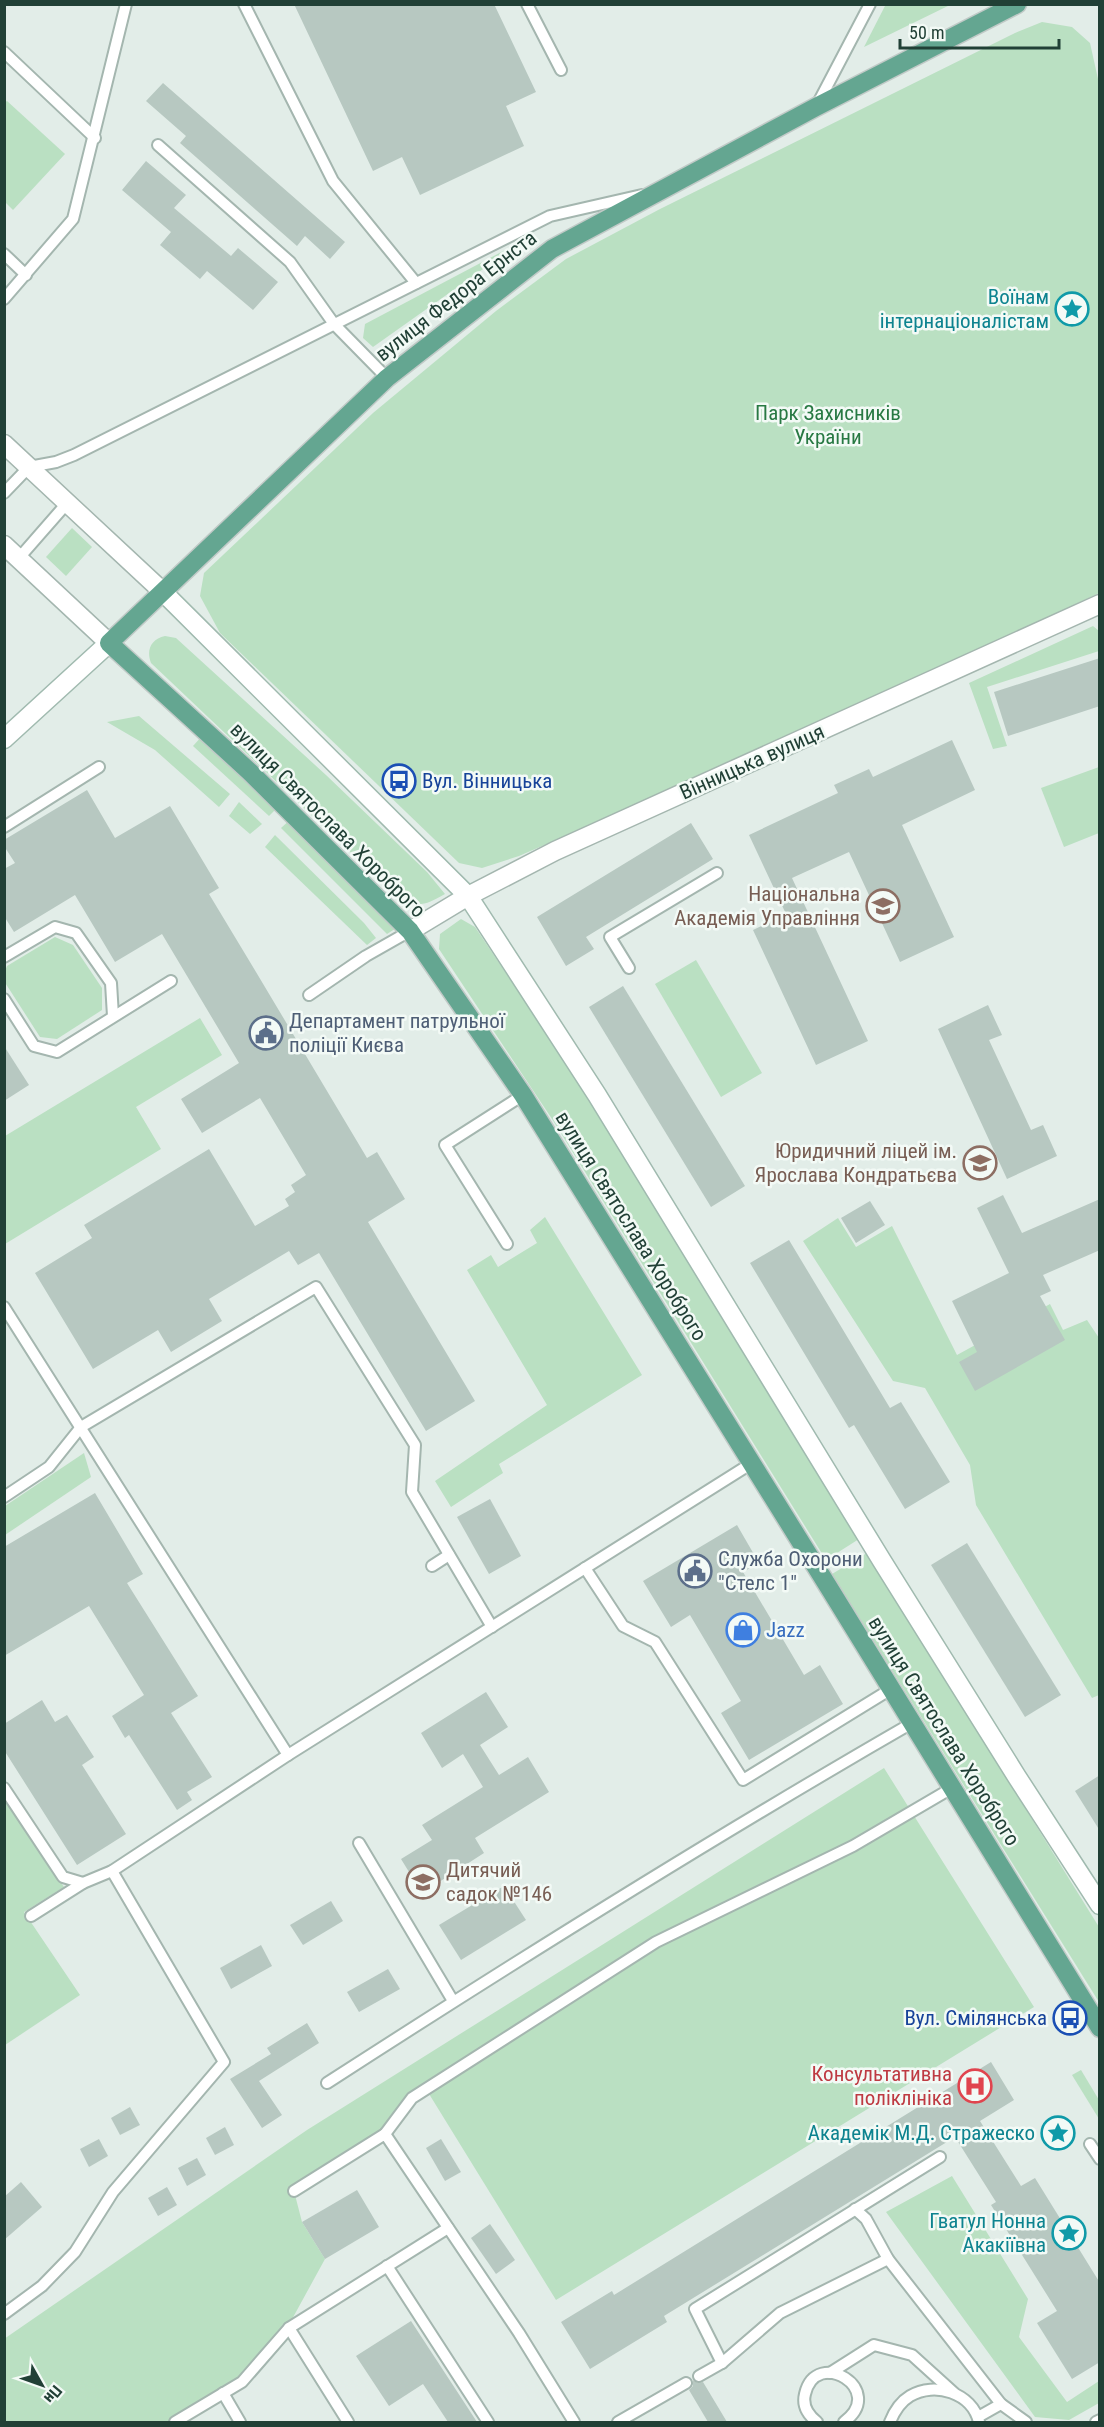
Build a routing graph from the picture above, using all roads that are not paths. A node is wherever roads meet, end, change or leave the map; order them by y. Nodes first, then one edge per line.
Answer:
1 (126, 4) edge
2 (244, 4) edge
3 (527, 4) edge
4 (870, 4) edge
5 (1017, 4) edge
6 (4, 52) edge
7 (561, 70) dead end
8 (816, 107) junction
9 (95, 138) junction
10 (158, 145) dead end
11 (657, 191) junction
12 (4, 254) edge
13 (26, 275) junction
14 (416, 283) junction
15 (4, 299) edge
16 (334, 324) junction
17 (387, 378) junction
18 (4, 444) edge
19 (29, 467) junction
20 (4, 492) edge
21 (68, 502) junction
22 (4, 545) edge
23 (19, 558) junction
24 (163, 592) junction
25 (1100, 604) edge
26 (109, 642) junction
27 (4, 739) edge
28 (99, 767) dead end
29 (4, 827) edge
30 (717, 873) dead end
31 (468, 896) junction
32 (410, 931) junction
33 (4, 957) edge
34 (629, 968) dead end
35 (171, 981) dead end
36 (309, 994) dead end
37 (4, 999) edge
38 (113, 1016) junction
39 (523, 1095) junction
40 (507, 1244) dead end
41 (4, 1307) edge
42 (81, 1427) junction
43 (752, 1463) junction
44 (4, 1497) edge
45 (449, 1555) junction
46 (432, 1566) dead end
47 (585, 1568) junction
48 (492, 1627) junction
49 (891, 1689) junction
50 (912, 1723) junction
51 (288, 1755) junction
52 (4, 1788) edge
53 (952, 1788) junction
54 (359, 1843) dead end
55 (112, 1871) junction
56 (82, 1883) junction
57 (1100, 1905) edge
58 (31, 1916) dead end
59 (453, 2001) junction
60 (1100, 2028) edge
61 (327, 2083) dead end
62 (385, 2134) junction
63 (1090, 2144) dead end
64 (940, 2157) dead end
65 (1100, 2159) edge
66 (294, 2191) dead end
67 (855, 2209) junction
68 (448, 2228) junction
69 (888, 2259) junction
70 (387, 2266) junction
71 (4, 2314) edge
72 (289, 2328) junction
73 (722, 2363) junction
74 (830, 2373) junction
75 (699, 2376) dead end
76 (686, 2384) dead end
77 (954, 2392) junction
78 (223, 2393) junction
79 (1000, 2404) junction
80 (979, 2420) edge
81 (175, 2422) edge
82 (240, 2422) edge
83 (348, 2422) edge
84 (488, 2422) edge
85 (574, 2422) edge
86 (618, 2422) edge
87 (817, 2422) edge
88 (844, 2422) edge
89 (890, 2422) edge
90 (1026, 2422) edge

1 - 9 lane
2 - 14 lane
3 - 7 lane
4 - 8 lane
5 - 8 main road, вулиця Федора Ернста
6 - 9 lane
8 - 11 main road, вулиця Федора Ернста
9 - 13 lane
10 - 16 lane
11 - 14 lane
11 - 17 main road, вулиця Федора Ернста
12 - 13 lane
13 - 15 lane
14 - 16 lane
16 - 17 lane
16 - 19 lane
17 - 24 main road, вулиця Федора Ернста
18 - 19 street, вулиця Святослава Хороброго
19 - 20 lane
19 - 21 street, вулиця Святослава Хороброго
21 - 23 lane
21 - 24 street, вулиця Святослава Хороброго
22 - 23 street, вулиця Святослава Хороброго
23 - 26 street, вулиця Святослава Хороброго
24 - 26 main road, вулиця Федора Ернста
24 - 31 street, вулиця Святослава Хороброго
25 - 31 street, Вінницька вулиця
26 - 27 street, вулиця Федора Ернста
26 - 32 main road, вулиця Святослава Хороброго
28 - 29 lane
30 - 34 lane
31 - 32 street, Вінницька вулиця
31 - 57 street, вулиця Святослава Хороброго
32 - 36 lane
32 - 39 main road, вулиця Святослава Хороброго
33 - 38 lane
35 - 38 lane
37 - 38 lane
39 - 40 lane
39 - 43 main road, вулиця Святослава Хороброго
41 - 42 lane
42 - 44 lane
42 - 45 lane
42 - 51 lane
43 - 47 lane
43 - 49 main road, вулиця Святослава Хороброго
45 - 46 lane
45 - 48 lane
47 - 48 lane
47 - 49 lane
48 - 51 lane
49 - 50 main road, вулиця Святослава Хороброго
50 - 53 main road, вулиця Святослава Хороброго
50 - 59 lane
51 - 55 lane
52 - 56 lane
53 - 60 main road, вулиця Святослава Хороброго
53 - 62 lane
54 - 59 lane
55 - 56 lane
55 - 71 lane
56 - 58 lane
59 - 61 lane
62 - 66 lane
62 - 68 lane
63 - 65 lane
64 - 67 lane
67 - 69 lane
67 - 73 lane
68 - 70 lane
68 - 85 lane
69 - 73 lane
69 - 79 lane
70 - 72 lane
70 - 84 lane
72 - 78 lane
72 - 83 lane
73 - 75 lane
74 - 77 lane
74 - 87 lane
74 - 88 lane
76 - 86 lane
77 - 80 lane
77 - 89 lane
78 - 81 lane
78 - 82 lane
79 - 80 lane
79 - 90 lane

